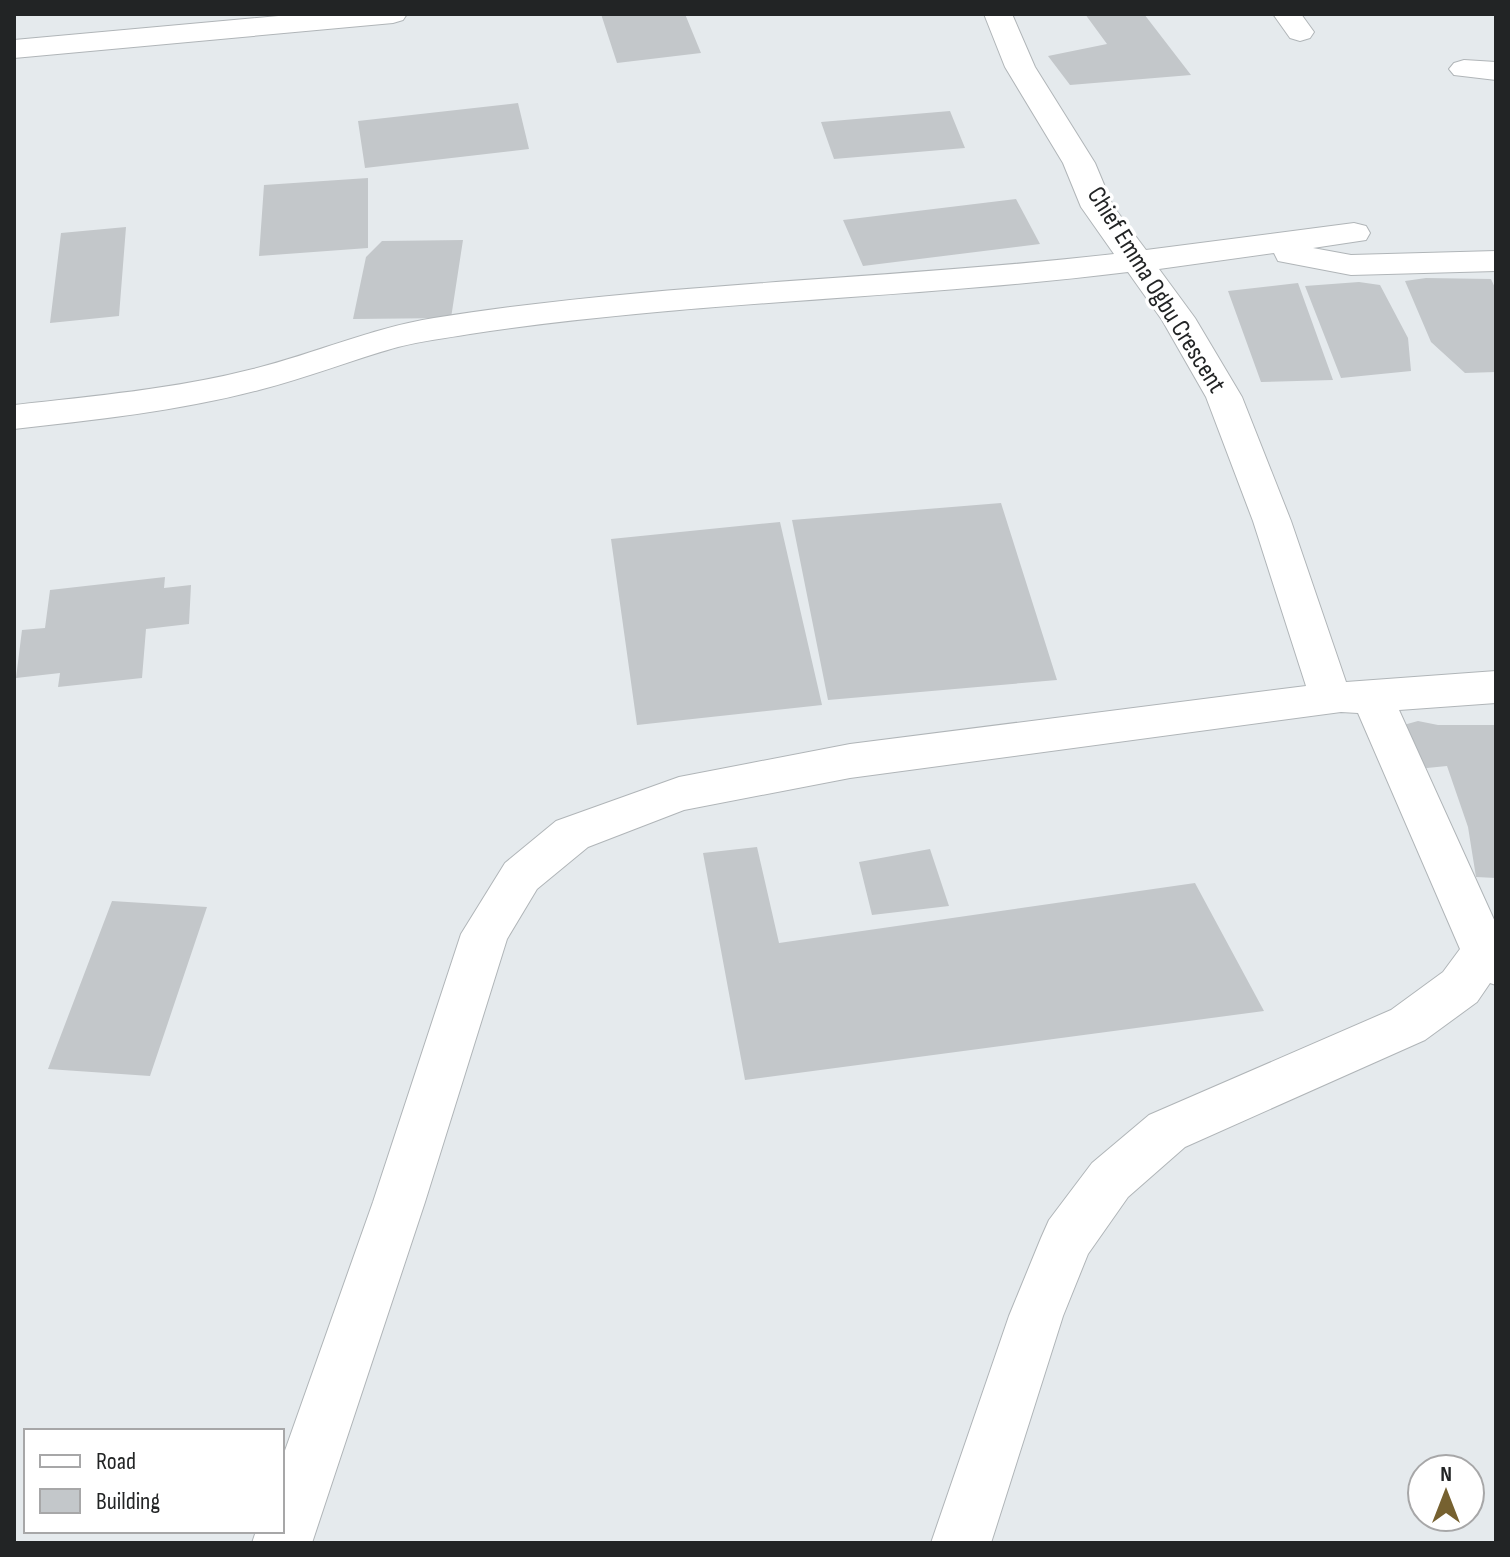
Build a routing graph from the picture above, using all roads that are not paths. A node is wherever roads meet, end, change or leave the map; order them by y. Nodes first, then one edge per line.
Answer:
1 (393, 14) edge
2 (998, 14) edge
3 (14, 49) edge
4 (1464, 69) dead end
5 (1496, 71) edge
6 (1354, 233) dead end
7 (1249, 246) junction
8 (1133, 260) junction
9 (1496, 261) edge
10 (14, 417) edge
11 (1496, 687) edge
12 (1351, 698) junction
13 (1490, 958) edge
14 (282, 1543) edge
15 (961, 1543) edge

1 - 3 street
2 - 8 street, Chief Emma Ogbu Crescent
4 - 5 street
6 - 7 street
7 - 8 street
7 - 9 street
8 - 10 street
8 - 12 street, Chief Emma Ogbu Crescent
11 - 12 street
12 - 13 street, Chief Emma Ogbu Crescent
12 - 14 street
13 - 15 street

